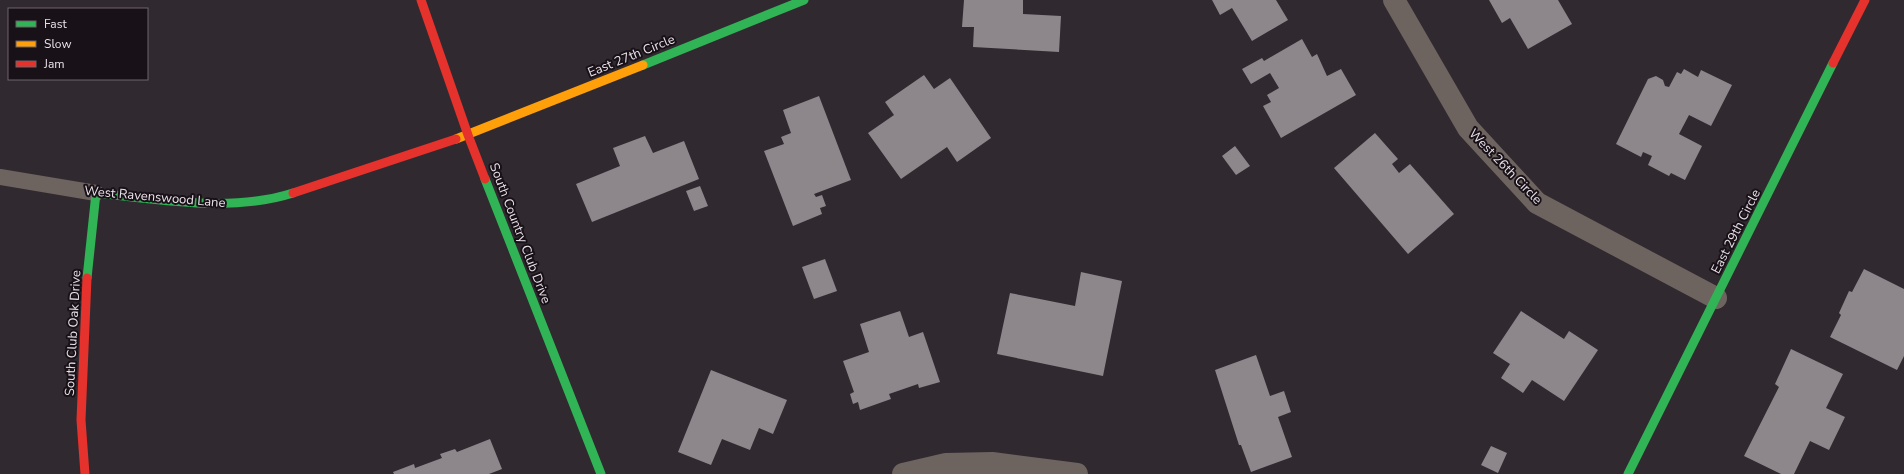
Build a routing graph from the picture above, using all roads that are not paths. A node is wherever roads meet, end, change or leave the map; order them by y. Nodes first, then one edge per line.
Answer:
1 (421, 0) edge
2 (804, 0) edge
3 (1394, 0) edge
4 (1865, 0) edge
5 (468, 135) junction
6 (0, 177) edge
7 (96, 193) junction
8 (1716, 298) junction
9 (85, 474) edge
10 (601, 474) edge
11 (903, 474) edge
12 (1077, 474) edge
13 (1628, 474) edge

1 - 5 street, South Country Club Drive
2 - 5 street, East 27th Circle
3 - 8 street, West 26th Circle
4 - 8 street, East 29th Circle
5 - 7 street, West Ravenswood Lane
5 - 10 street, South Country Club Drive
6 - 7 lane, West Ravenswood Lane
7 - 9 street, South Club Oak Drive
8 - 13 street, East 29th Circle
11 - 12 street

